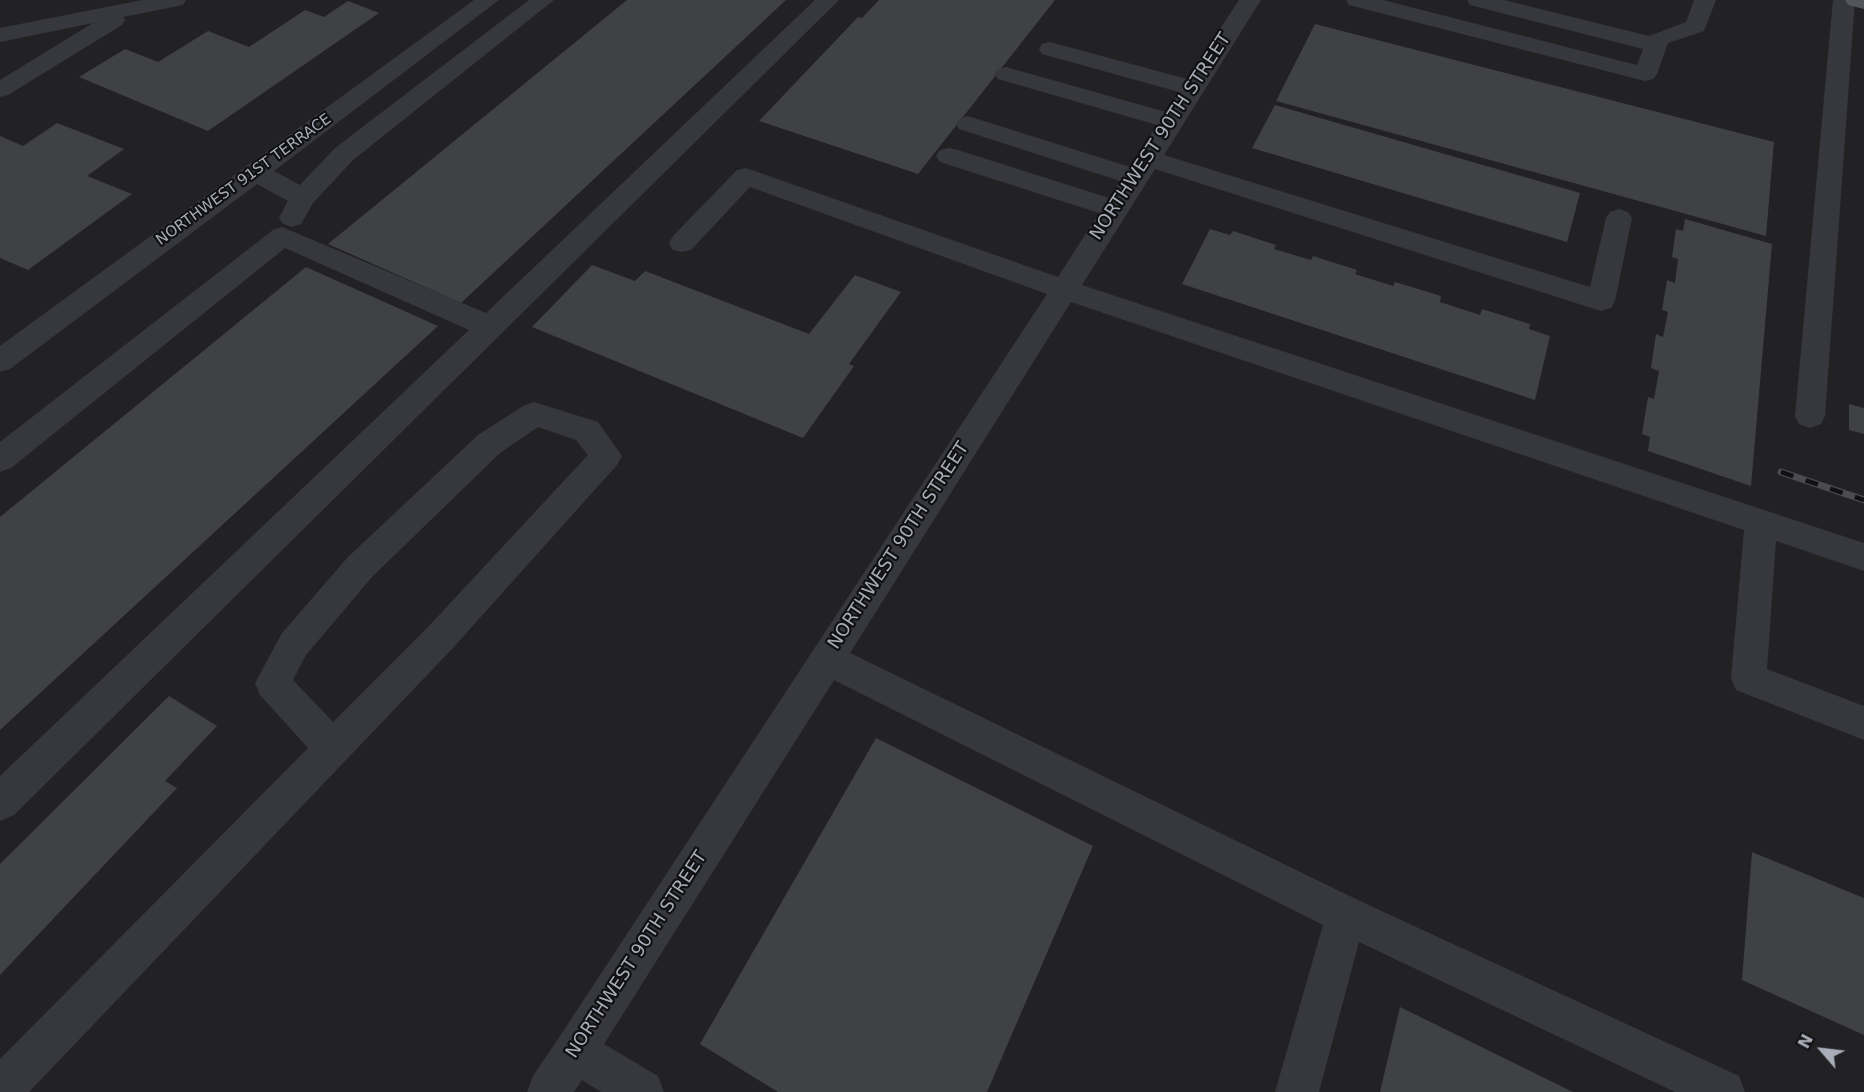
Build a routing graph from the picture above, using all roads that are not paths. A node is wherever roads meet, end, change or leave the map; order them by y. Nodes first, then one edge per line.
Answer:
1 (175, 0) edge
2 (488, 0) edge
3 (543, 0) edge
4 (828, 0) edge
5 (1250, 0) edge
6 (1357, 0) edge
7 (1478, 0) edge
8 (1705, 0) edge
9 (1844, 0) edge
10 (1856, 0) edge
11 (1864, 2) edge
12 (134, 8) junction
13 (0, 35) edge
14 (432, 41) junction
15 (1656, 45) junction
16 (1050, 49) dead end
17 (471, 56) junction
18 (1838, 70) junction
19 (1006, 74) dead end
20 (1864, 76) edge
21 (1192, 87) junction
22 (0, 90) edge
23 (1171, 121) junction
24 (968, 124) dead end
25 (949, 156) dead end
26 (1141, 167) junction
27 (256, 172) junction
28 (303, 198) junction
29 (1114, 209) junction
30 (1619, 218) dead end
31 (282, 236) junction
32 (682, 243) dead end
33 (1063, 289) junction
34 (490, 327) junction
35 (0, 361) edge
36 (1810, 417) dead end
37 (0, 459) edge
38 (1761, 522) junction
39 (1864, 557) edge
40 (827, 659) junction
41 (1864, 723) edge
42 (332, 747) junction
43 (0, 802) edge
44 (1347, 915) junction
45 (575, 1051) junction
46 (0, 1090) edge
47 (549, 1092) edge
48 (642, 1092) edge
49 (1297, 1092) edge
50 (1723, 1092) edge

1 - 12 street
2 - 14 street, NORTHWEST 91ST TERRACE
3 - 17 street
4 - 34 street
5 - 21 street, NORTHWEST 90TH STREET
6 - 15 street
7 - 15 street
8 - 15 street
9 - 18 street
10 - 11 main road
12 - 13 street
12 - 22 street
14 - 17 street
14 - 27 street, NORTHWEST 91ST TERRACE
16 - 21 street
17 - 28 street
18 - 20 street
18 - 36 street
19 - 23 street
21 - 23 street, NORTHWEST 90TH STREET
23 - 26 street, NORTHWEST 90TH STREET
24 - 26 street
25 - 29 street
26 - 29 street, NORTHWEST 90TH STREET
26 - 30 street
27 - 28 street
27 - 35 street, NORTHWEST 91ST TERRACE
28 - 31 street
29 - 33 street, NORTHWEST 90TH STREET
31 - 34 street
31 - 37 street
32 - 33 street
33 - 38 street
33 - 40 street, NORTHWEST 90TH STREET
34 - 43 street
38 - 39 street
38 - 41 street
40 - 44 street
40 - 45 street, NORTHWEST 90TH STREET
42 - 42 street
42 - 46 street
44 - 49 street
44 - 50 street
45 - 47 street, NORTHWEST 90TH STREET
45 - 48 street

